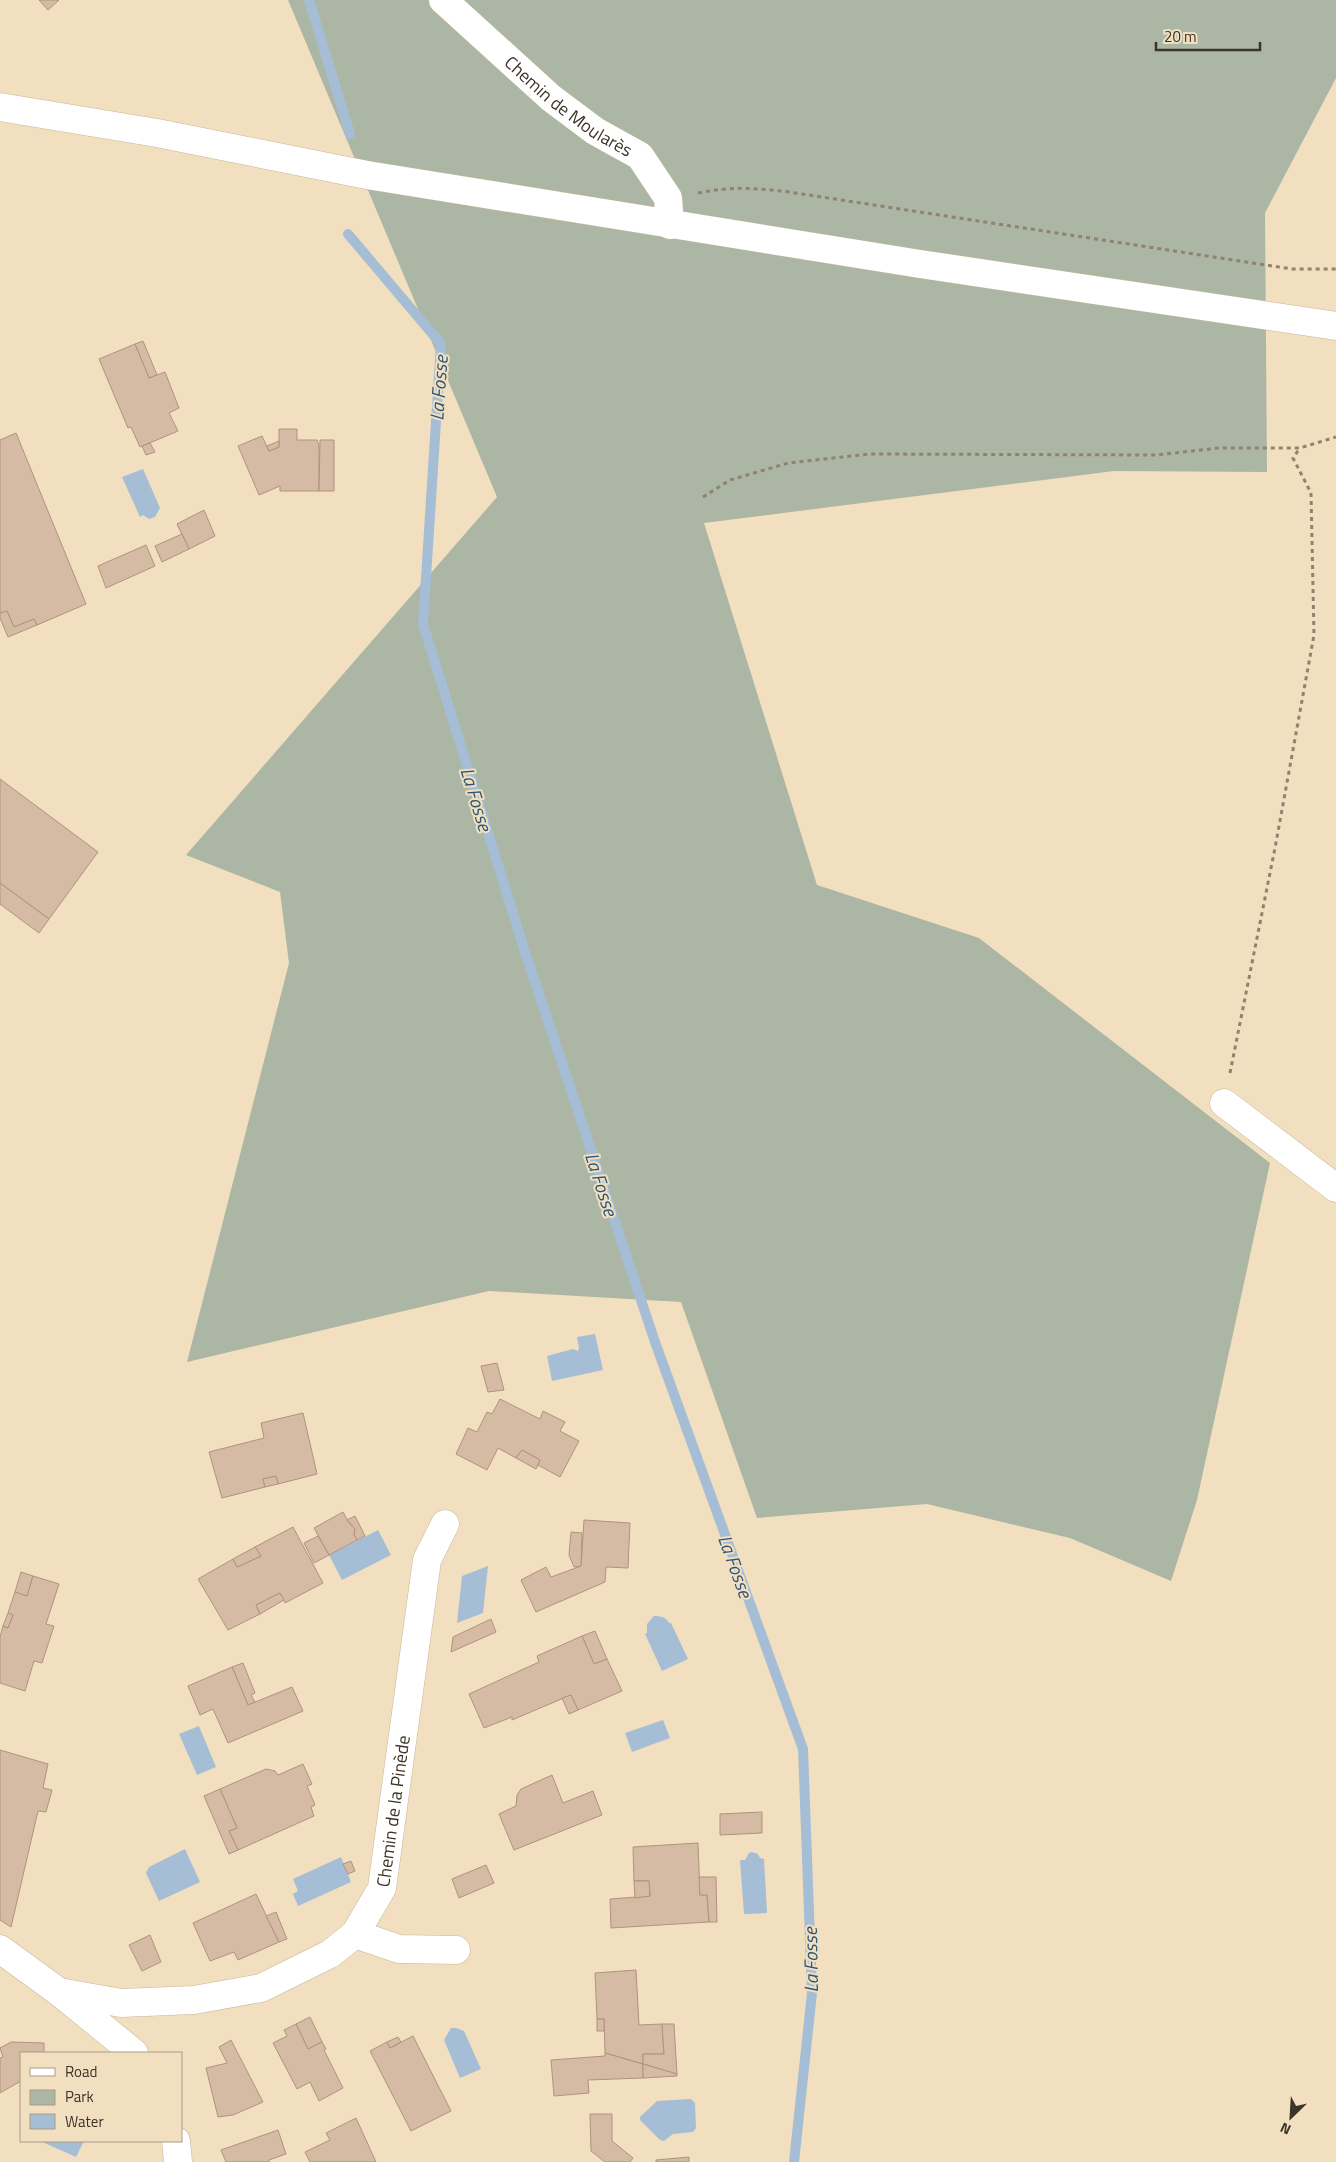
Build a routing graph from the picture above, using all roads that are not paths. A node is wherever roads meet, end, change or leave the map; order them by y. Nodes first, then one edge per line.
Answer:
1 (443, 0) edge
2 (0, 107) edge
3 (670, 224) junction
4 (1336, 326) edge
5 (1224, 1102) road end
6 (1336, 1188) edge
7 (445, 1524) dead end
8 (355, 1934) junction
9 (0, 1950) edge
10 (456, 1950) dead end
11 (58, 1992) junction
12 (133, 2052) edge
13 (176, 2142) edge
14 (178, 2162) edge

1 - 3 street, Chemin de Moularès
2 - 3 street
3 - 4 street
5 - 6 street
7 - 8 street, Chemin de la Pinède
8 - 10 street
8 - 11 street, Chemin de la Pinède
9 - 11 street, Chemin de la Pinède
11 - 12 street, Chemin de la Pinède
13 - 14 street

